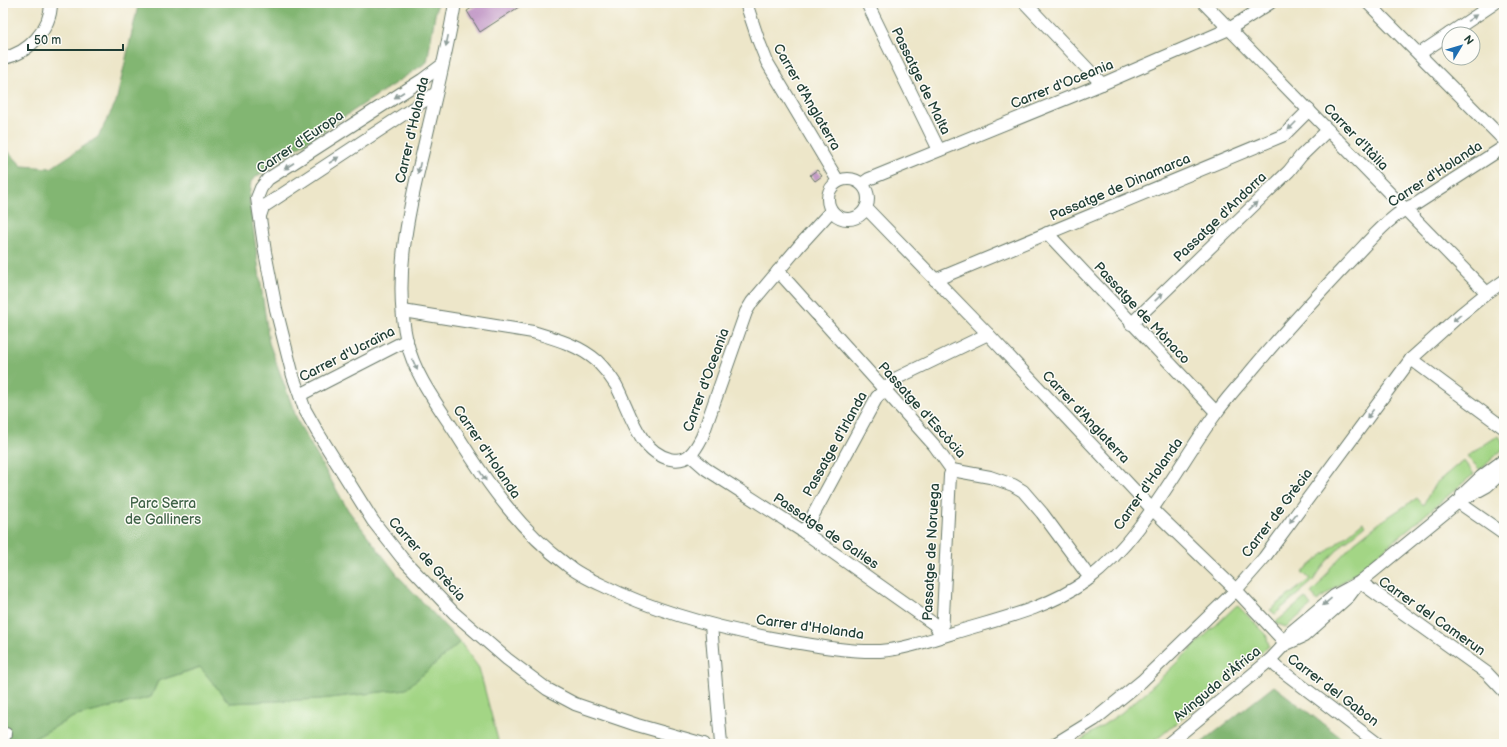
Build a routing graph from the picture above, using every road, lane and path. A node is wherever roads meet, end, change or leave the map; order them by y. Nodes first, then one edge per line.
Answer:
1 (51, 3) edge
2 (455, 3) edge
3 (746, 3) edge
4 (867, 3) edge
5 (1025, 3) edge
6 (1204, 3) edge
7 (1270, 3) edge
8 (1368, 3) edge
9 (1495, 3) edge
10 (1461, 26) edge
11 (1229, 29) junction
12 (1441, 39) edge
13 (1419, 54) junction
14 (3, 58) edge
15 (442, 65) junction
16 (1102, 84) junction
17 (436, 93) junction
18 (1309, 110) junction
19 (1328, 130) junction
20 (1504, 140) edge
21 (1504, 147) edge
22 (939, 150) junction
23 (838, 181) junction
24 (862, 184) junction
25 (866, 208) junction
26 (1404, 208) junction
27 (831, 211) junction
28 (260, 216) junction
29 (1047, 233) junction
30 (778, 271) junction
31 (935, 280) junction
32 (1504, 281) edge
33 (1487, 293) junction
34 (403, 311) junction
35 (1131, 324) junction
36 (988, 334) junction
37 (407, 340) junction
38 (1411, 359) junction
39 (884, 389) junction
40 (300, 395) junction
41 (1216, 412) junction
42 (1504, 428) edge
43 (690, 455) junction
44 (1504, 460) edge
45 (952, 470) junction
46 (1504, 471) edge
47 (1458, 502) junction
48 (1152, 509) junction
49 (804, 532) junction
50 (1504, 534) edge
51 (1090, 578) junction
52 (1360, 582) junction
53 (1236, 590) junction
54 (711, 625) junction
55 (942, 636) junction
56 (1284, 645) junction
57 (1270, 660) junction
58 (1504, 691) edge
59 (704, 744) edge
60 (721, 744) edge
61 (1055, 744) edge
62 (1168, 744) edge
63 (1378, 744) edge

1 - 14 street
2 -> 15 street, Carrer d'Holanda
3 - 23 street, Carrer d'Anglaterra
4 - 22 street, Passatge de Malta
5 - 16 street
6 - 11 street, Carrer d'Itàlia
7 - 11 street, Carrer d'Oceania
8 - 13 street
10 -> 9 street
11 - 16 street, Carrer d'Oceania
11 - 18 street, Carrer d'Itàlia
12 - 13 street
13 - 20 street
15 - 17 street, Carrer d'Holanda
15 -> 28 street, Carrer d'Europa
16 - 22 street, Carrer d'Oceania
28 -> 17 street
17 -> 34 street, Carrer d'Holanda
18 - 19 street, Carrer d'Itàlia
18 -> 29 street, Passatge de Dinamarca
19 - 26 street, Carrer d'Itàlia
35 -> 19 street, Passatge d'Andorra
21 - 26 street, Carrer d'Holanda
22 - 24 street, Carrer d'Oceania
23 - 24 street
23 - 27 street
24 - 25 street
25 - 27 street
25 - 31 street, Carrer d'Anglaterra
26 - 33 street, Carrer d'Itàlia
26 - 41 street, Carrer d'Holanda
27 - 30 street, Carrer d'Oceania
28 - 40 street, Carrer de Grècia
29 - 31 street, Passatge de Dinamarca
29 - 35 street, Passatge de Mònaco
30 - 39 street, Passatge d'Escòcia
30 - 43 street, Carrer d'Oceania
31 - 36 street, Carrer d'Anglaterra
32 - 33 street, Carrer de Grècia
33 -> 38 street, Carrer de Grècia
34 - 37 street, Carrer d'Holanda
34 - 43 street
35 - 41 street, Passatge de Mònaco
36 - 39 street, Passatge d'Irlanda
36 - 48 street, Carrer d'Anglaterra
37 - 40 street, Carrer d'Ucraïna
37 -> 54 street, Carrer d'Holanda
38 - 42 street
38 -> 53 street, Carrer de Grècia
39 - 45 street, Passatge d'Escòcia
39 - 49 street, Passatge d'Irlanda
40 - 59 street, Carrer de Grècia
41 - 48 street, Carrer d'Holanda
43 - 49 street, Passatge de Gal·les
44 - 47 street, Avinguda d'Àfrica
45 - 51 street, Passatge d'Escòcia
45 - 55 street, Passatge de Noruega
46 - 47 street, Avinguda d'Àfrica
47 - 50 street
47 - 52 street, Avinguda d'Àfrica
48 - 51 street, Carrer d'Holanda
48 - 53 street, Carrer d'Anglaterra
49 - 55 street, Passatge de Gal·les
51 - 55 street, Carrer d'Holanda
52 - 56 street, Avinguda d'Àfrica
52 - 58 street, Carrer del Camerun
53 - 56 street, Carrer d'Anglaterra
53 - 61 street, Carrer de Grècia
54 - 55 street, Carrer d'Holanda
54 - 60 street
56 - 57 street, Avinguda d'Àfrica
57 - 62 street, Avinguda d'Àfrica
57 - 63 street, Carrer del Gabon

